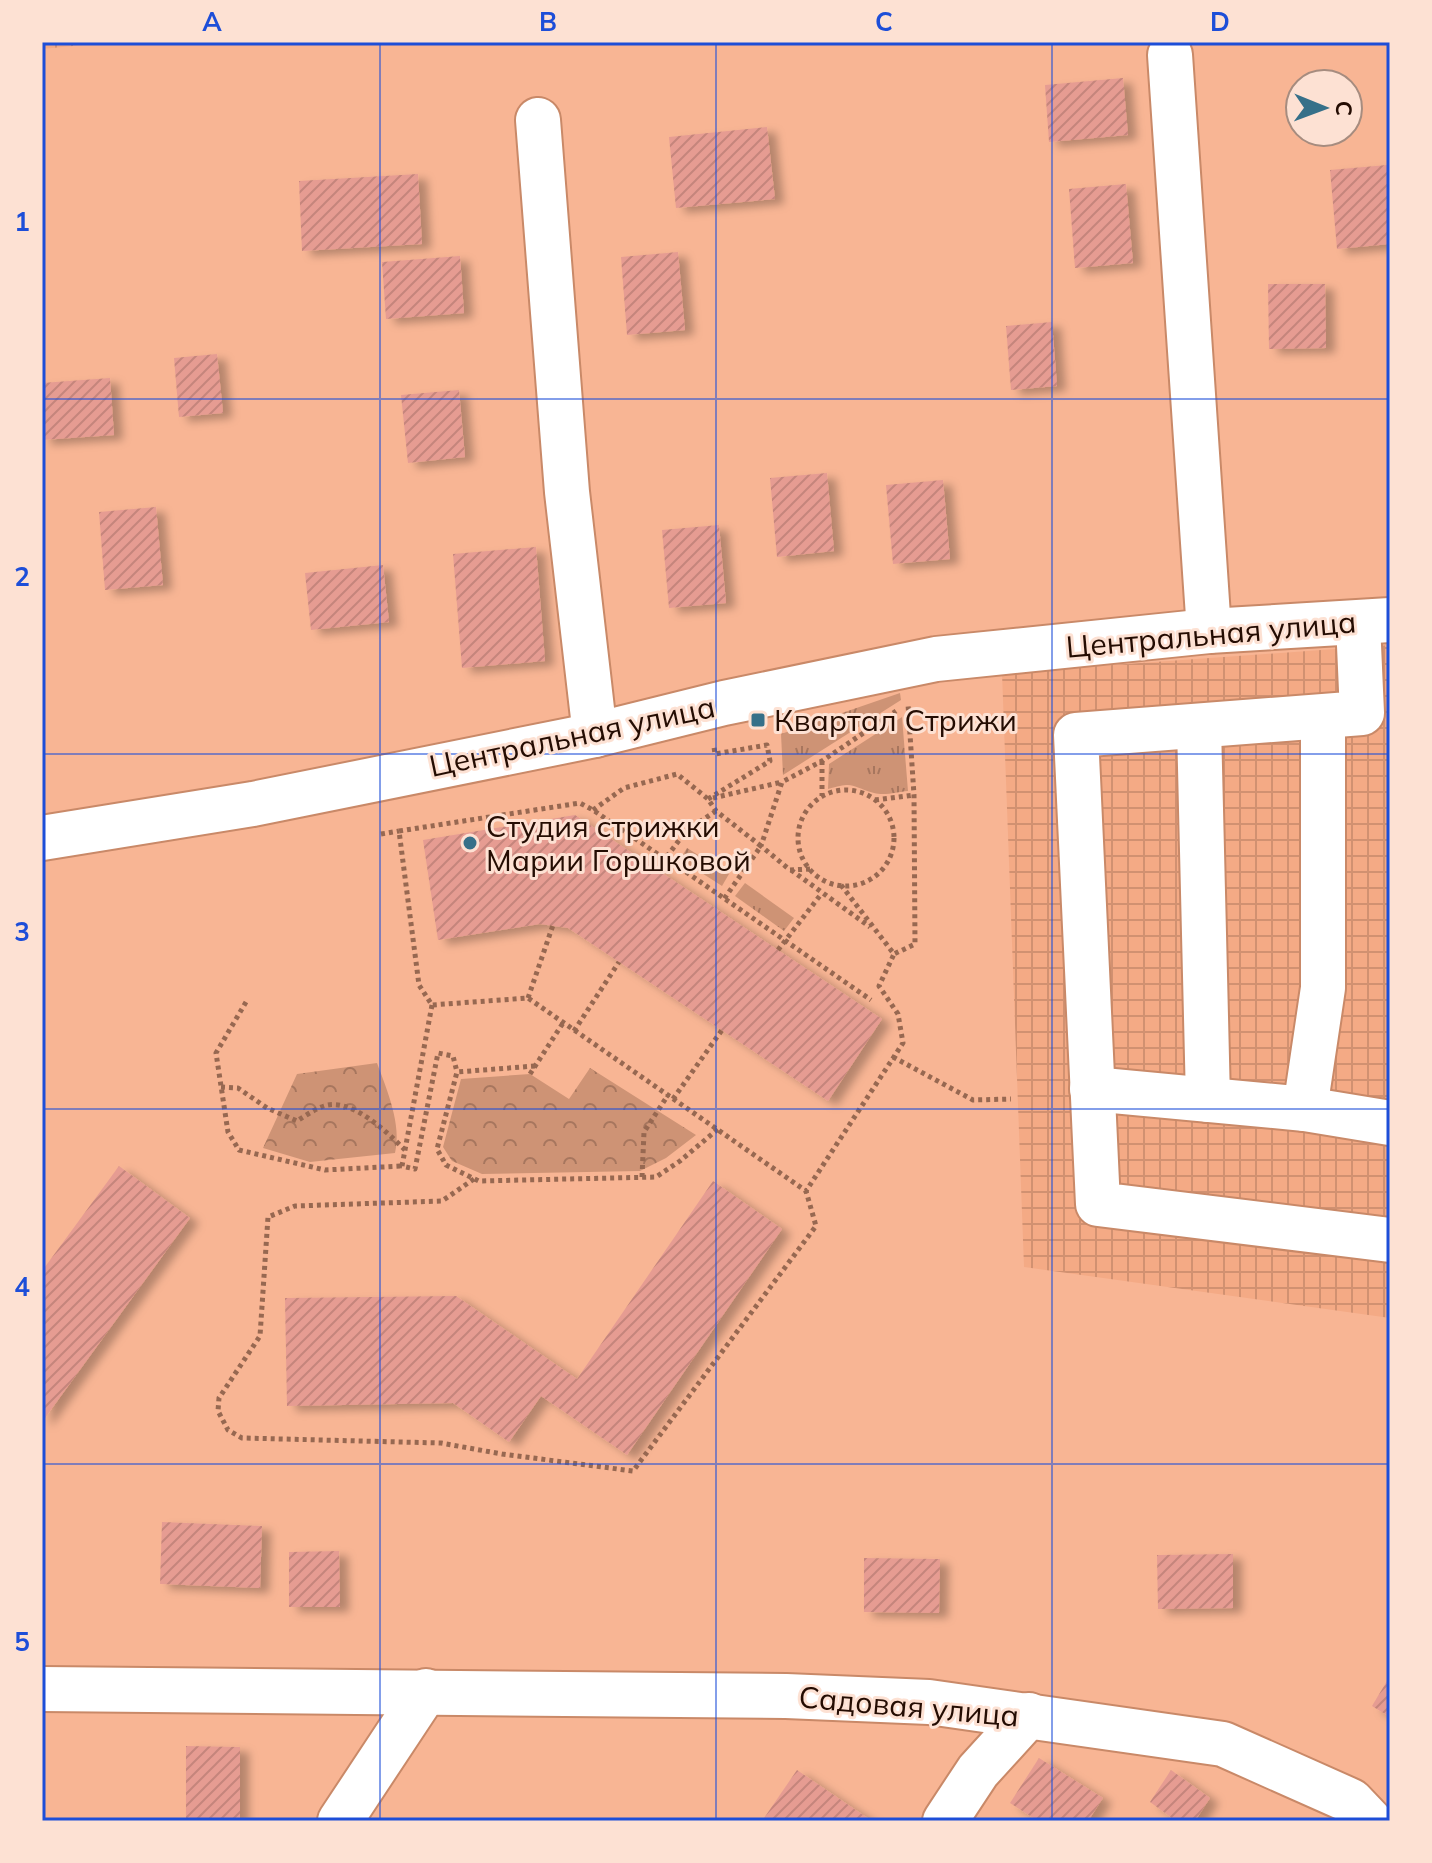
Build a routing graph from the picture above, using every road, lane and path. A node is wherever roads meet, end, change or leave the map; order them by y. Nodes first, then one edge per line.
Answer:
1 (1170, 55) dead end
2 (538, 120) dead end
3 (1374, 621) edge
4 (1209, 631) junction
5 (1358, 714) edge
6 (1199, 726) junction
7 (595, 735) junction
8 (714, 742) dead end
9 (822, 761) junction
10 (782, 782) junction
11 (914, 795) junction
12 (822, 796) junction
13 (708, 799) junction
14 (875, 800) junction
15 (593, 810) junction
16 (716, 811) junction
17 (399, 831) junction
18 (381, 834) dead end
19 (42, 838) edge
20 (761, 846) junction
21 (810, 869) junction
22 (790, 870) junction
23 (686, 872) dead end
24 (841, 885) junction
25 (822, 893) junction
26 (724, 899) junction
27 (553, 925) dead end
28 (877, 932) junction
29 (785, 943) junction
30 (778, 950) dead end
31 (894, 954) junction
32 (619, 962) dead end
33 (528, 998) junction
34 (871, 1000) dead end
35 (246, 1002) dead end
36 (432, 1005) junction
37 (563, 1023) junction
38 (722, 1030) dead end
39 (574, 1031) junction
40 (893, 1057) junction
41 (535, 1066) junction
42 (457, 1072) junction
43 (530, 1074) dead end
44 (221, 1087) junction
45 (1092, 1089) junction
46 (670, 1097) junction
47 (1011, 1099) dead end
48 (1208, 1100) junction
49 (1305, 1109) junction
50 (1390, 1122) edge
51 (718, 1129) junction
52 (405, 1150) junction
53 (402, 1166) junction
54 (642, 1177) junction
55 (474, 1179) junction
56 (806, 1191) junction
57 (1390, 1240) edge
58 (42, 1689) edge
59 (426, 1691) junction
60 (1029, 1715) junction
61 (340, 1821) edge
62 (945, 1821) edge
63 (1370, 1821) edge

1 - 4 street
2 - 7 street
3 - 4 street, Центральная улица
3 - 5 street
4 - 7 street, Центральная улица
5 - 6 street
5 - 49 street
6 - 45 street
6 - 48 street
7 - 19 street, Центральная улица
8 - 13 path
9 - 10 path
9 - 11 path
9 - 12 path
10 - 13 path
10 - 20 path
11 - 14 path
11 - 31 path
12 - 14 path
12 - 21 path
13 - 15 path
13 - 16 path
14 - 24 path
15 - 16 path
15 - 17 path
16 - 20 path
17 - 18 path
17 - 36 path
20 - 22 path
20 - 26 path
21 - 22 path
21 - 24 path
22 - 25 path
23 - 26 path
24 - 28 path
25 - 28 path
25 - 29 path
26 - 29 path
27 - 33 path
28 - 31 path
29 - 30 path
29 - 34 path
31 - 40 path
32 - 39 path
33 - 36 path
33 - 37 path
35 - 44 path
36 - 52 path
37 - 39 path
37 - 41 path
38 - 46 path
39 - 46 path
40 - 47 path
40 - 56 path
41 - 42 path
41 - 43 path
42 - 53 path
42 - 55 path
44 - 52 path
44 - 53 path
45 - 48 street
45 - 57 street
46 - 51 path
46 - 54 path
48 - 49 street
49 - 50 street
51 - 54 path
51 - 56 path
52 - 53 path
54 - 55 path
55 - 56 path
58 - 59 street, Садовая улица
59 - 60 street, Садовая улица
59 - 61 street
60 - 62 street
60 - 63 street, Садовая улица

